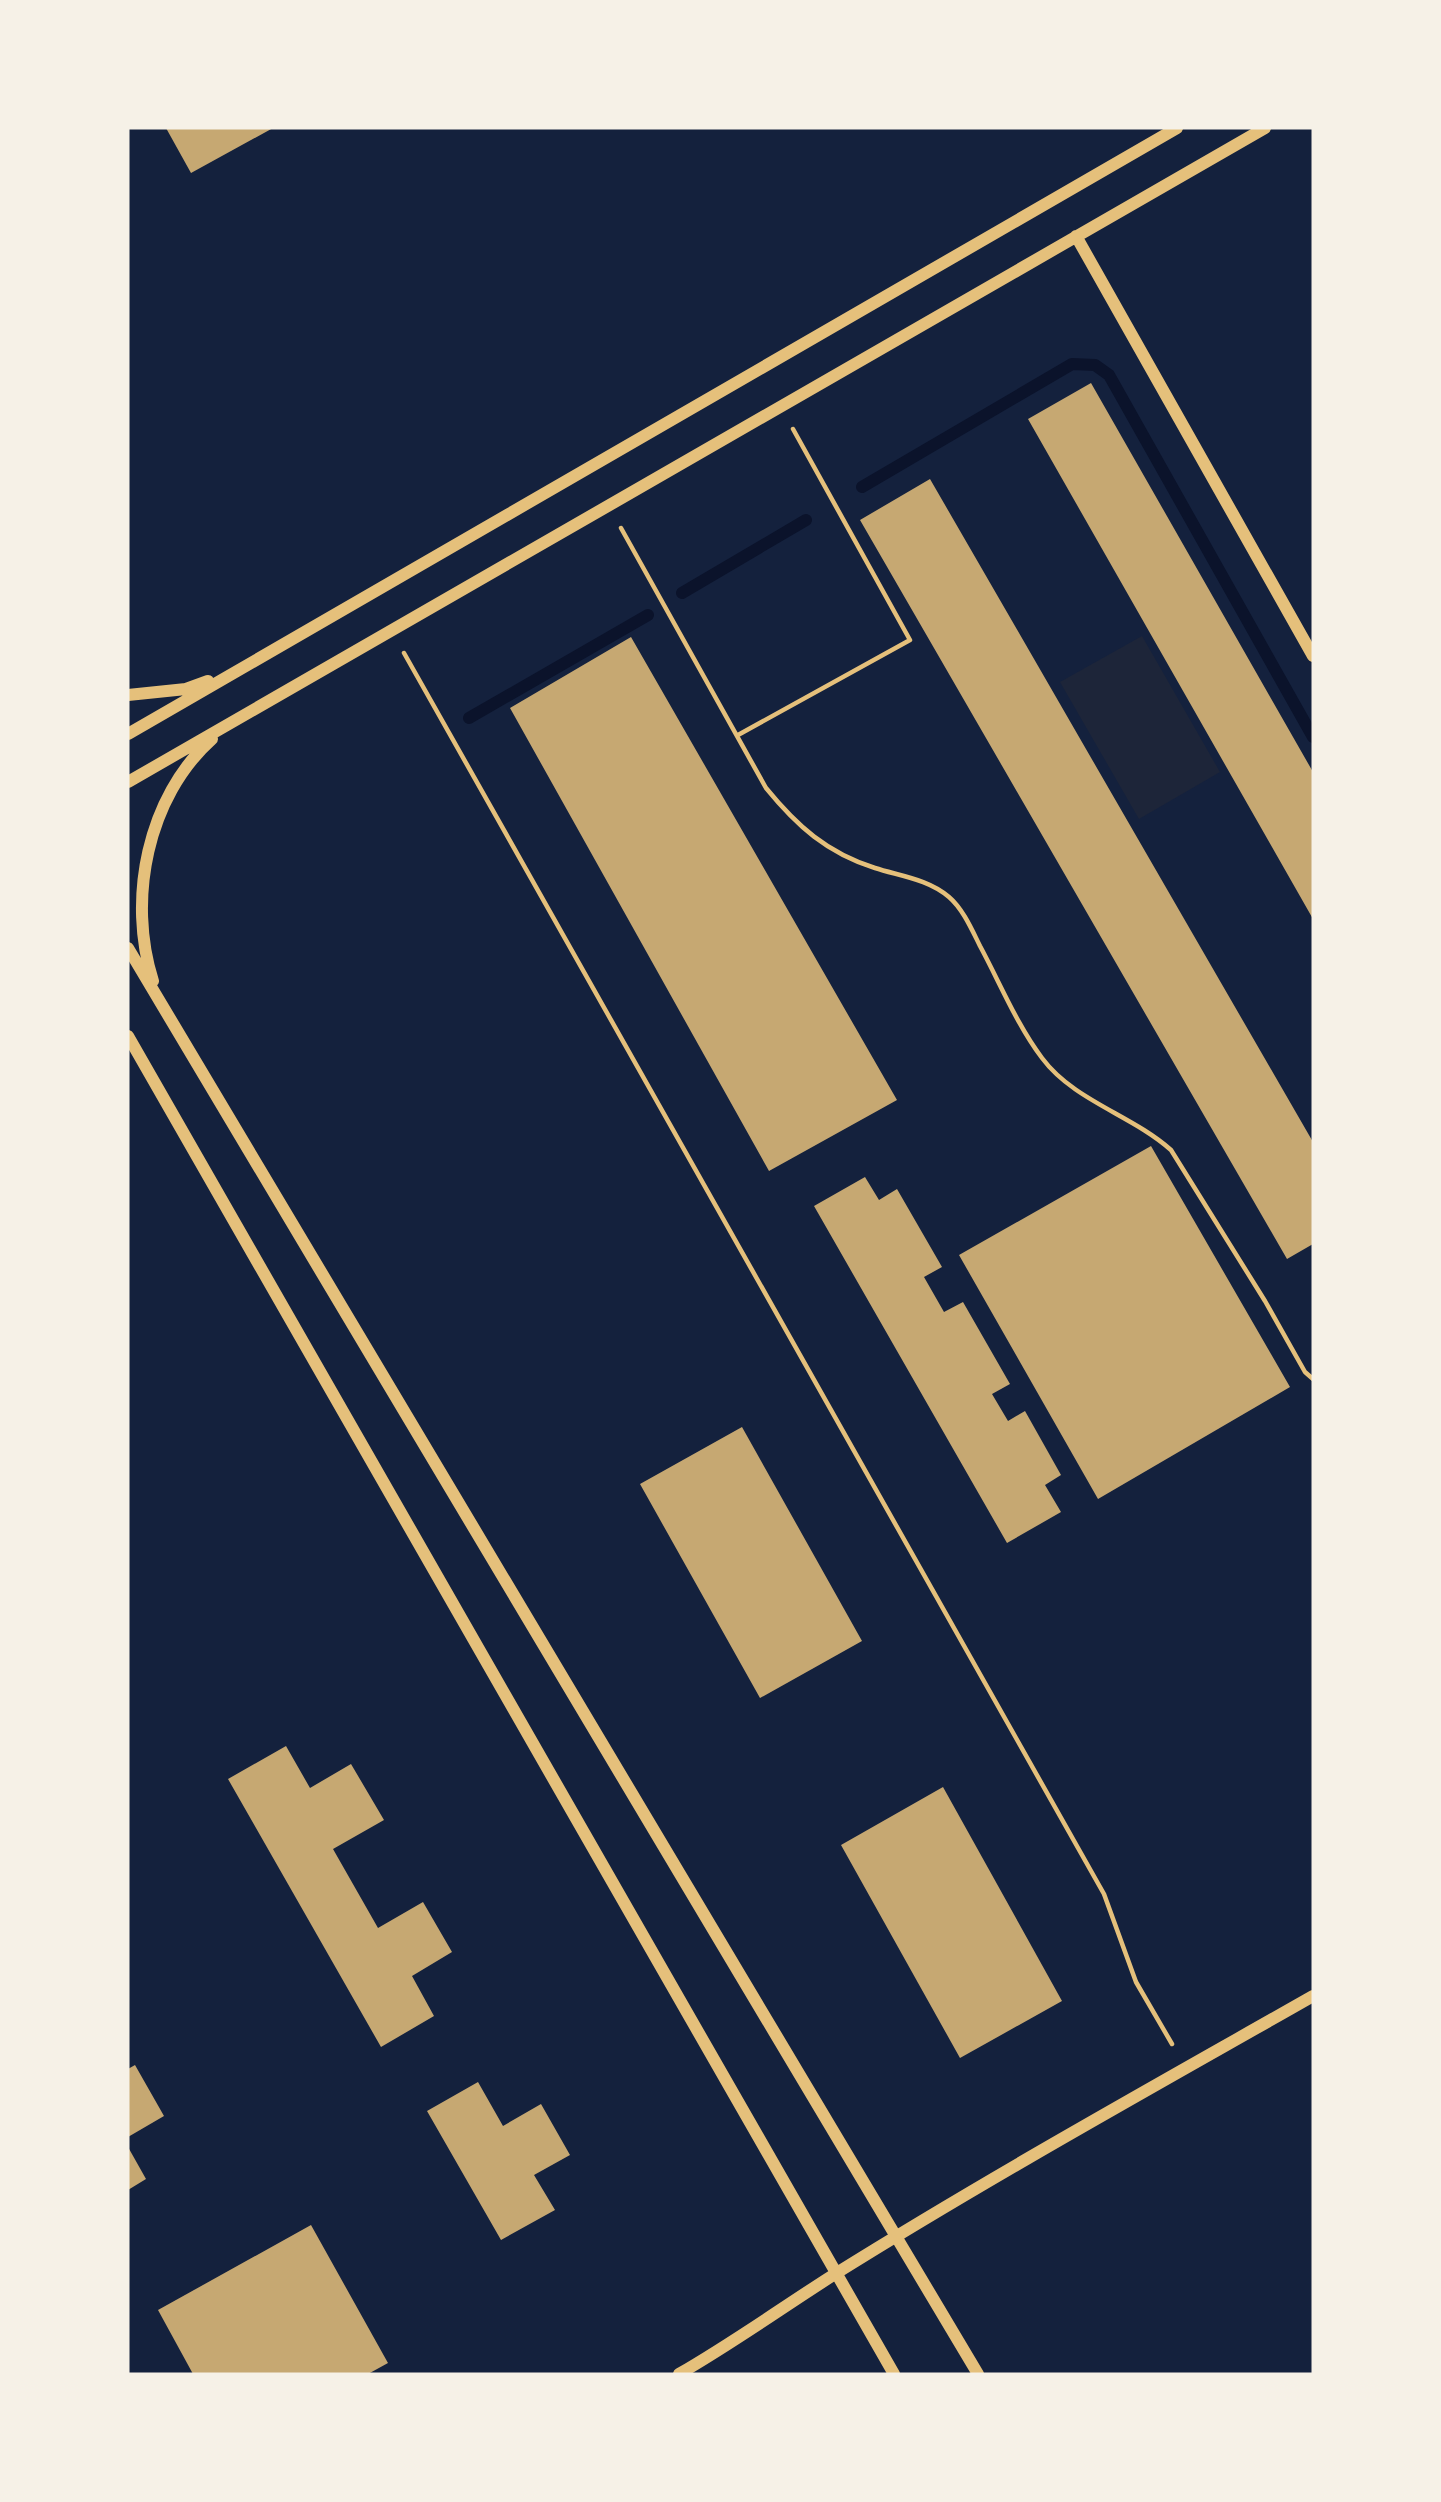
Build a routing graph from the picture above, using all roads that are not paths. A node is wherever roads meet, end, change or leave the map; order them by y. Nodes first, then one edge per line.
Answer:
1 (1177, 128) edge
2 (1265, 128) edge
3 (1076, 236) junction
4 (1313, 656) edge
5 (241, 668) junction
6 (128, 695) edge
7 (228, 725) junction
8 (128, 734) edge
9 (128, 782) edge
10 (128, 948) edge
11 (169, 1020) junction
12 (128, 1036) edge
13 (1313, 1996) edge
14 (898, 2237) junction
15 (835, 2274) junction
16 (679, 2374) edge
17 (894, 2374) edge
18 (978, 2374) edge

1 - 5 street
2 - 3 street
3 - 4 street
3 - 7 street
5 - 6 street
5 - 8 street
7 - 9 street
7 - 11 street
10 - 11 street
11 - 14 street
12 - 15 street
13 - 14 street
14 - 15 street
14 - 18 street
15 - 16 street
15 - 17 street

